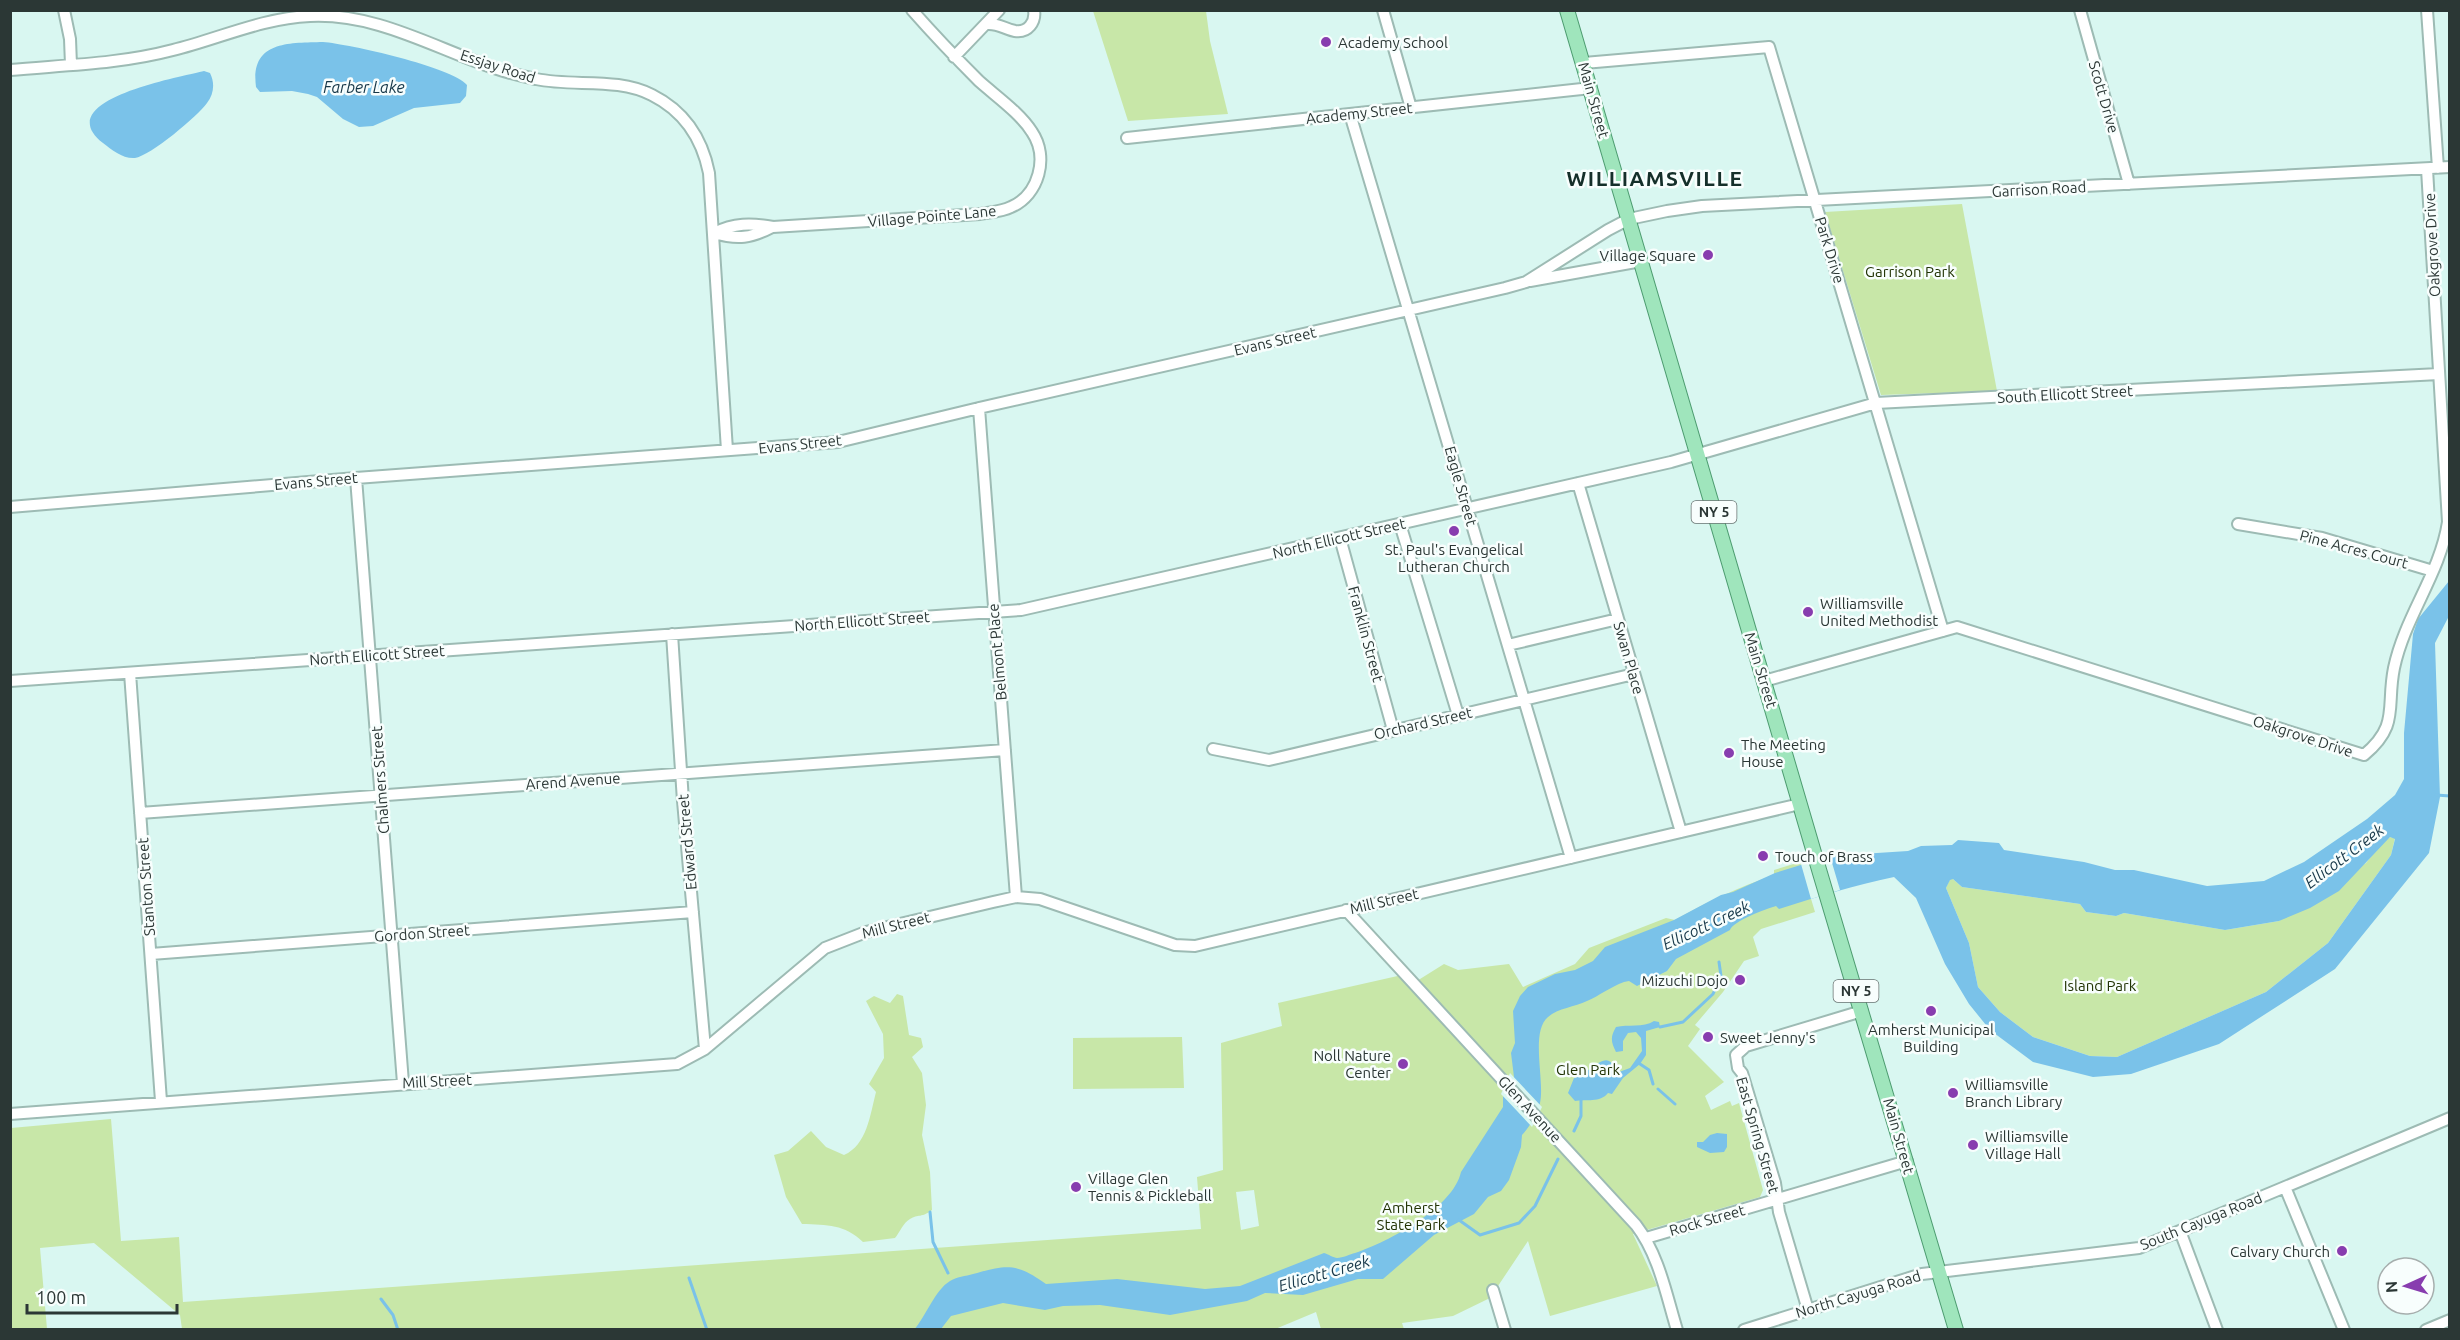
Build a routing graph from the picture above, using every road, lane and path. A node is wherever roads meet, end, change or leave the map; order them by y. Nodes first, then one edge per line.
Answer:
1 (64, 10) edge
2 (912, 10) edge
3 (999, 10) edge
4 (1034, 10) edge
5 (1383, 10) edge
6 (1567, 10) edge
7 (2080, 10) edge
8 (2427, 10) edge
9 (987, 24) junction
10 (954, 57) junction
11 (1584, 63) junction
12 (71, 65) junction
13 (10, 70) edge
14 (1591, 88) junction
15 (1411, 108) junction
16 (1350, 114) junction
17 (1127, 138) dead end
18 (2438, 168) edge
19 (2129, 184) junction
20 (1815, 200) junction
21 (1629, 219) junction
22 (714, 233) junction
23 (1641, 261) junction
24 (1527, 282) junction
25 (1409, 311) junction
26 (2439, 374) junction
27 (1876, 403) junction
28 (979, 408) junction
29 (727, 450) junction
30 (1697, 455) junction
31 (356, 478) junction
32 (1578, 483) junction
33 (10, 507) edge
34 (1467, 508) junction
35 (1400, 524) junction
36 (2238, 524) dead end
37 (1340, 538) junction
38 (2433, 571) junction
39 (993, 612) junction
40 (1618, 619) junction
41 (1943, 631) junction
42 (672, 634) junction
43 (1508, 645) junction
44 (370, 656) junction
45 (130, 673) junction
46 (1634, 674) junction
47 (10, 681) edge
48 (1764, 681) junction
49 (1524, 699) junction
50 (1458, 715) junction
51 (1393, 730) junction
52 (1213, 749) dead end
53 (1005, 750) junction
54 (682, 773) junction
55 (381, 795) junction
56 (1800, 804) junction
57 (141, 813) junction
58 (1681, 832) junction
59 (1571, 858) junction
60 (1016, 897) junction
61 (1346, 910) junction
62 (693, 912) junction
63 (391, 935) junction
64 (151, 954) junction
65 (1862, 1011) junction
66 (705, 1049) junction
67 (403, 1083) junction
68 (161, 1101) junction
69 (10, 1114) edge
70 (2450, 1118) edge
71 (1906, 1161) junction
72 (2285, 1187) junction
73 (1777, 1199) junction
74 (2180, 1231) junction
75 (1646, 1238) junction
76 (1939, 1271) junction
77 (1493, 1290) dead end
78 (1808, 1310) junction
79 (2450, 1320) edge
80 (1505, 1329) edge
81 (1677, 1329) edge
82 (1744, 1329) edge
83 (1956, 1329) edge
84 (2217, 1329) edge
85 (2344, 1329) edge
86 (2426, 1329) edge

1 - 12 street
2 - 10 street, Village Pointe Lane
3 - 9 street
4 - 9 street
5 - 15 street
6 - 11 main road, Main Street / NY 5
7 - 19 street, Scott Drive
8 - 18 street, Oakgrove Drive
9 - 10 street
10 - 22 street, Village Pointe Lane
11 - 14 main road, Main Street / NY 5
11 - 20 street, Park Drive
12 - 13 street, Essjay Road
12 - 22 street, Essjay Road
14 - 15 street, Academy Street
14 - 21 main road, Main Street / NY 5
15 - 16 street, Academy Street
16 - 17 street, Academy Street
16 - 25 street, Eagle Street
18 - 19 street, Garrison Road
18 - 26 street, Oakgrove Drive
19 - 20 street, Garrison Road
20 - 21 street, Garrison Road
20 - 27 street, Park Drive
21 - 23 main road, Main Street / NY 5
21 - 24 street, Evans Street
22 - 29 street, Essjay Road
23 - 24 street
23 - 30 main road, Main Street / NY 5
24 - 25 street, Evans Street
25 - 28 street, Evans Street
25 - 34 street, Eagle Street
26 - 27 street, South Ellicott Street
26 - 38 street, Oakgrove Drive
27 - 30 street, South Ellicott Street
27 - 41 street, Park Drive
28 - 29 street, Evans Street
28 - 39 street, Belmont Place
29 - 31 street, Evans Street
30 - 32 street, North Ellicott Street
30 - 48 main road, Main Street / NY 5
31 - 33 street, Evans Street
31 - 44 street, Chalmers Street
32 - 34 street, North Ellicott Street
32 - 40 street, Swan Place
34 - 35 street, North Ellicott Street
34 - 43 street, Eagle Street
35 - 37 street, North Ellicott Street
35 - 50 street
36 - 38 street, Pine Acres Court
37 - 39 street, North Ellicott Street
37 - 51 street, Franklin Street
38 - 41 street, Oakgrove Drive
39 - 42 street, North Ellicott Street
39 - 53 street, Belmont Place
40 - 43 street
40 - 46 street, Swan Place
41 - 48 street, Oakgrove Drive
42 - 44 street, North Ellicott Street
42 - 54 street, Edward Street
43 - 49 street, Eagle Street
44 - 45 street, North Ellicott Street
44 - 55 street, Chalmers Street
45 - 47 street, North Ellicott Street
45 - 57 street, Stanton Street
46 - 49 street, Orchard Street
46 - 58 street, Swan Place
48 - 56 main road, Main Street / NY 5
49 - 50 street, Orchard Street
49 - 59 street, Eagle Street
50 - 51 street, Orchard Street
51 - 52 street, Orchard Street
53 - 54 street, Arend Avenue
53 - 60 street, Belmont Place
54 - 55 street, Arend Avenue
54 - 62 street, Edward Street
55 - 57 street, Arend Avenue
55 - 63 street, Chalmers Street
56 - 58 street, Mill Street
56 - 65 main road, Main Street / NY 5
57 - 64 street, Stanton Street
58 - 59 street, Mill Street
59 - 61 street, Mill Street
60 - 61 street, Mill Street
60 - 66 street, Mill Street
61 - 75 street, Glen Avenue
62 - 63 street, Gordon Street
62 - 66 street, Edward Street
63 - 64 street, Gordon Street
63 - 67 street, Chalmers Street
64 - 68 street, Stanton Street
65 - 71 main road, Main Street / NY 5
65 - 73 street, East Spring Street
66 - 67 street, Mill Street
67 - 68 street, Mill Street
68 - 69 street, Mill Street
70 - 72 street, South Cayuga Road
71 - 73 street, Rock Street
71 - 76 main road, Main Street / NY 5
72 - 74 street, South Cayuga Road
72 - 85 street
73 - 75 street, Rock Street
73 - 78 street, East Spring Street
74 - 76 street, South Cayuga Road
74 - 84 street
75 - 81 street, Glen Avenue
76 - 78 street, North Cayuga Road
76 - 83 main road, Main Street / NY 5
77 - 80 street
78 - 82 street, North Cayuga Road
79 - 86 street

